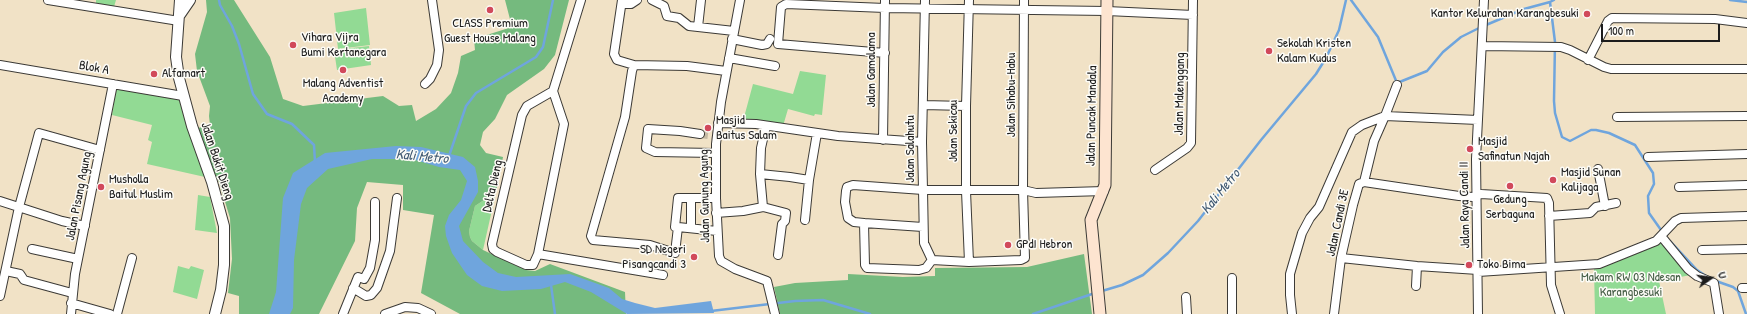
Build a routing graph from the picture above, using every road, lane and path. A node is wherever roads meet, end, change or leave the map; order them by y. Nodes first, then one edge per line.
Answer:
1 (48, 0) edge
2 (180, 0) edge
3 (190, 0) edge
4 (432, 0) edge
5 (581, 0) edge
6 (637, 0) edge
7 (652, 0) edge
8 (701, 0) edge
9 (740, 0) edge
10 (968, 0) edge
11 (1024, 0) edge
12 (1193, 0) edge
13 (1484, 0) edge
14 (622, 2) edge
15 (800, 2) edge
16 (842, 4) edge
17 (885, 4) edge
18 (925, 4) edge
19 (1107, 6) edge
20 (968, 10) junction
21 (1024, 11) junction
22 (1193, 14) junction
23 (179, 19) junction
24 (1747, 23) edge
25 (698, 27) junction
26 (733, 35) junction
27 (770, 38) dead end
28 (1482, 46) junction
29 (885, 53) junction
30 (729, 58) junction
31 (1590, 62) junction
32 (0, 65) edge
33 (634, 65) junction
34 (775, 66) dead end
35 (1747, 69) edge
36 (726, 71) junction
37 (113, 84) junction
38 (425, 84) dead end
39 (1397, 85) dead end
40 (553, 91) junction
41 (184, 96) junction
42 (923, 105) junction
43 (966, 106) junction
44 (1385, 116) junction
45 (1747, 116) edge
46 (1618, 117) dead end
47 (1478, 120) junction
48 (718, 123) junction
49 (766, 126) junction
50 (700, 134) tunnel mouth
51 (817, 134) junction
52 (883, 140) junction
53 (922, 142) junction
54 (100, 150) junction
55 (715, 152) junction
56 (1747, 154) edge
57 (1648, 157) dead end
58 (1598, 169) dead end
59 (1155, 170) dead end
60 (760, 174) junction
61 (809, 180) junction
62 (1364, 182) junction
63 (1747, 185) edge
64 (1679, 187) dead end
65 (923, 190) junction
66 (1023, 190) junction
67 (966, 191) junction
68 (1104, 191) junction
69 (1477, 196) junction
70 (398, 198) dead end
71 (691, 198) junction
72 (716, 198) junction
73 (0, 201) edge
74 (376, 202) dead end
75 (1616, 203) dead end
76 (1605, 206) junction
77 (19, 207) junction
78 (762, 208) junction
79 (716, 213) junction
80 (1549, 216) junction
81 (1747, 216) edge
82 (806, 220) dead end
83 (864, 223) junction
84 (85, 226) junction
85 (678, 227) junction
86 (923, 227) junction
87 (691, 228) junction
88 (717, 231) junction
89 (1663, 234) junction
90 (32, 249) dead end
91 (1747, 249) edge
92 (1702, 250) dead end
93 (538, 254) junction
94 (778, 254) dead end
95 (132, 258) dead end
96 (1342, 258) junction
97 (78, 259) junction
98 (932, 260) junction
99 (969, 262) junction
100 (1417, 266) junction
101 (1550, 268) junction
102 (1478, 271) junction
103 (663, 275) dead end
104 (3, 276) edge
105 (1232, 278) dead end
106 (1416, 286) dead end
107 (353, 288) junction
108 (72, 292) junction
109 (0, 296) edge
110 (1186, 297) dead end
111 (71, 303) junction
112 (71, 314) edge
113 (110, 314) edge
114 (117, 314) edge
115 (215, 314) edge
116 (343, 314) edge
117 (385, 314) edge
118 (431, 314) edge
119 (775, 314) edge
120 (1100, 314) edge
121 (1187, 314) edge
122 (1232, 314) edge
123 (1292, 314) edge
124 (1334, 314) edge
125 (1478, 314) edge
126 (1560, 314) edge
127 (1719, 314) edge

1 - 23 street
2 - 23 street, Jalan Bukit Dieng
3 - 23 street, Jalan Bukit Dieng
4 - 38 street
5 - 40 street
6 - 14 street
7 - 25 street
8 - 25 street
9 - 26 street, Jalan Gunung Agung
10 - 20 street, Jalan Sekicau
11 - 21 street, Jalan Sihabu-Habu
12 - 22 street, Jalan Malenggang
13 - 28 street, Jalan Raya Candi II
14 - 33 street
15 - 16 street
15 - 29 street
16 - 17 street
17 - 18 street
17 - 29 street, Jalan Gamalama
18 - 20 street
18 - 42 street, Jalan Salahutu
19 - 21 street
19 - 22 street
19 - 68 main road, Jalan Puncak Mandala
20 - 21 street
20 - 43 street, Jalan Sekicau
21 - 66 street, Jalan Sihabu-Habu
22 - 59 street, Jalan Malenggang
23 - 41 street, Jalan Bukit Dieng
24 - 31 street
25 - 26 street
26 - 27 street
26 - 30 street, Jalan Gunung Agung
28 - 31 street
28 - 47 street, Jalan Raya Candi II
29 - 52 street, Jalan Gamalama
30 - 34 street
30 - 36 street, Jalan Gunung Agung
31 - 35 street
32 - 37 street, Blok A
33 - 36 street
33 - 85 street
36 - 48 street, Jalan Gunung Agung
37 - 41 street, Blok A
37 - 54 street, Jalan Pisang Agung
39 - 44 street
40 - 93 street
40 - 93 street, Delta Dieng
41 - 115 street, Jalan Bukit Dieng
42 - 43 street
42 - 53 street, Jalan Salahutu
43 - 67 street, Jalan Sekicau
44 - 47 street
44 - 62 street
44 - 123 street
45 - 46 street
47 - 69 street, Jalan Raya Candi II
48 - 49 street
48 - 55 street, Jalan Gunung Agung
49 - 51 street
49 - 60 street
50 - 55 street
51 - 52 street
51 - 61 street
52 - 53 street
53 - 65 street, Jalan Salahutu
54 - 77 street
54 - 84 street, Jalan Pisang Agung
55 - 72 street, Jalan Gunung Agung
56 - 57 street
58 - 76 street
60 - 61 street
60 - 78 street
61 - 82 street
62 - 69 street, Jalan Candi 3E
62 - 96 street, Jalan Candi 3E
63 - 64 street
65 - 67 street, Jalan Salahutu
65 - 83 street
65 - 86 street
66 - 67 street, Jalan Salahutu
66 - 68 street, Jalan Salahutu
66 - 99 street, Jalan Sihabu-Habu
67 - 99 street, Jalan Sekicau
68 - 120 main road, Jalan Puncak Mandala
69 - 80 street, Jalan Candi 3E
69 - 102 street, Jalan Raya Candi II
70 - 107 street
71 - 72 street
71 - 85 street
71 - 87 street
72 - 79 street, Jalan Gunung Agung
73 - 77 street
74 - 107 street
75 - 76 street
76 - 80 street
77 - 84 street
77 - 104 street
78 - 79 street
78 - 94 street
79 - 88 street, Jalan Gunung Agung
80 - 101 street
81 - 89 street
83 - 86 street
83 - 98 street
84 - 97 street, Jalan Pisang Agung
85 - 87 street
86 - 98 street
87 - 88 street
88 - 119 street, Jalan Gunung Agung
89 - 101 street
89 - 127 street
90 - 97 street
91 - 92 street
93 - 103 street
95 - 114 street
96 - 100 street
96 - 124 street, Jalan Candi 3E
97 - 108 street, Jalan Pisang Agung
98 - 99 street
100 - 102 street
100 - 106 street
101 - 102 street
101 - 126 street
102 - 125 street, Jalan Raya Candi II
104 - 108 street
104 - 109 street
105 - 122 street
107 - 116 street
108 - 111 street, Jalan Pisang Agung
110 - 121 street
111 - 112 street, Jalan Pisang Agung
111 - 113 street
117 - 118 street

